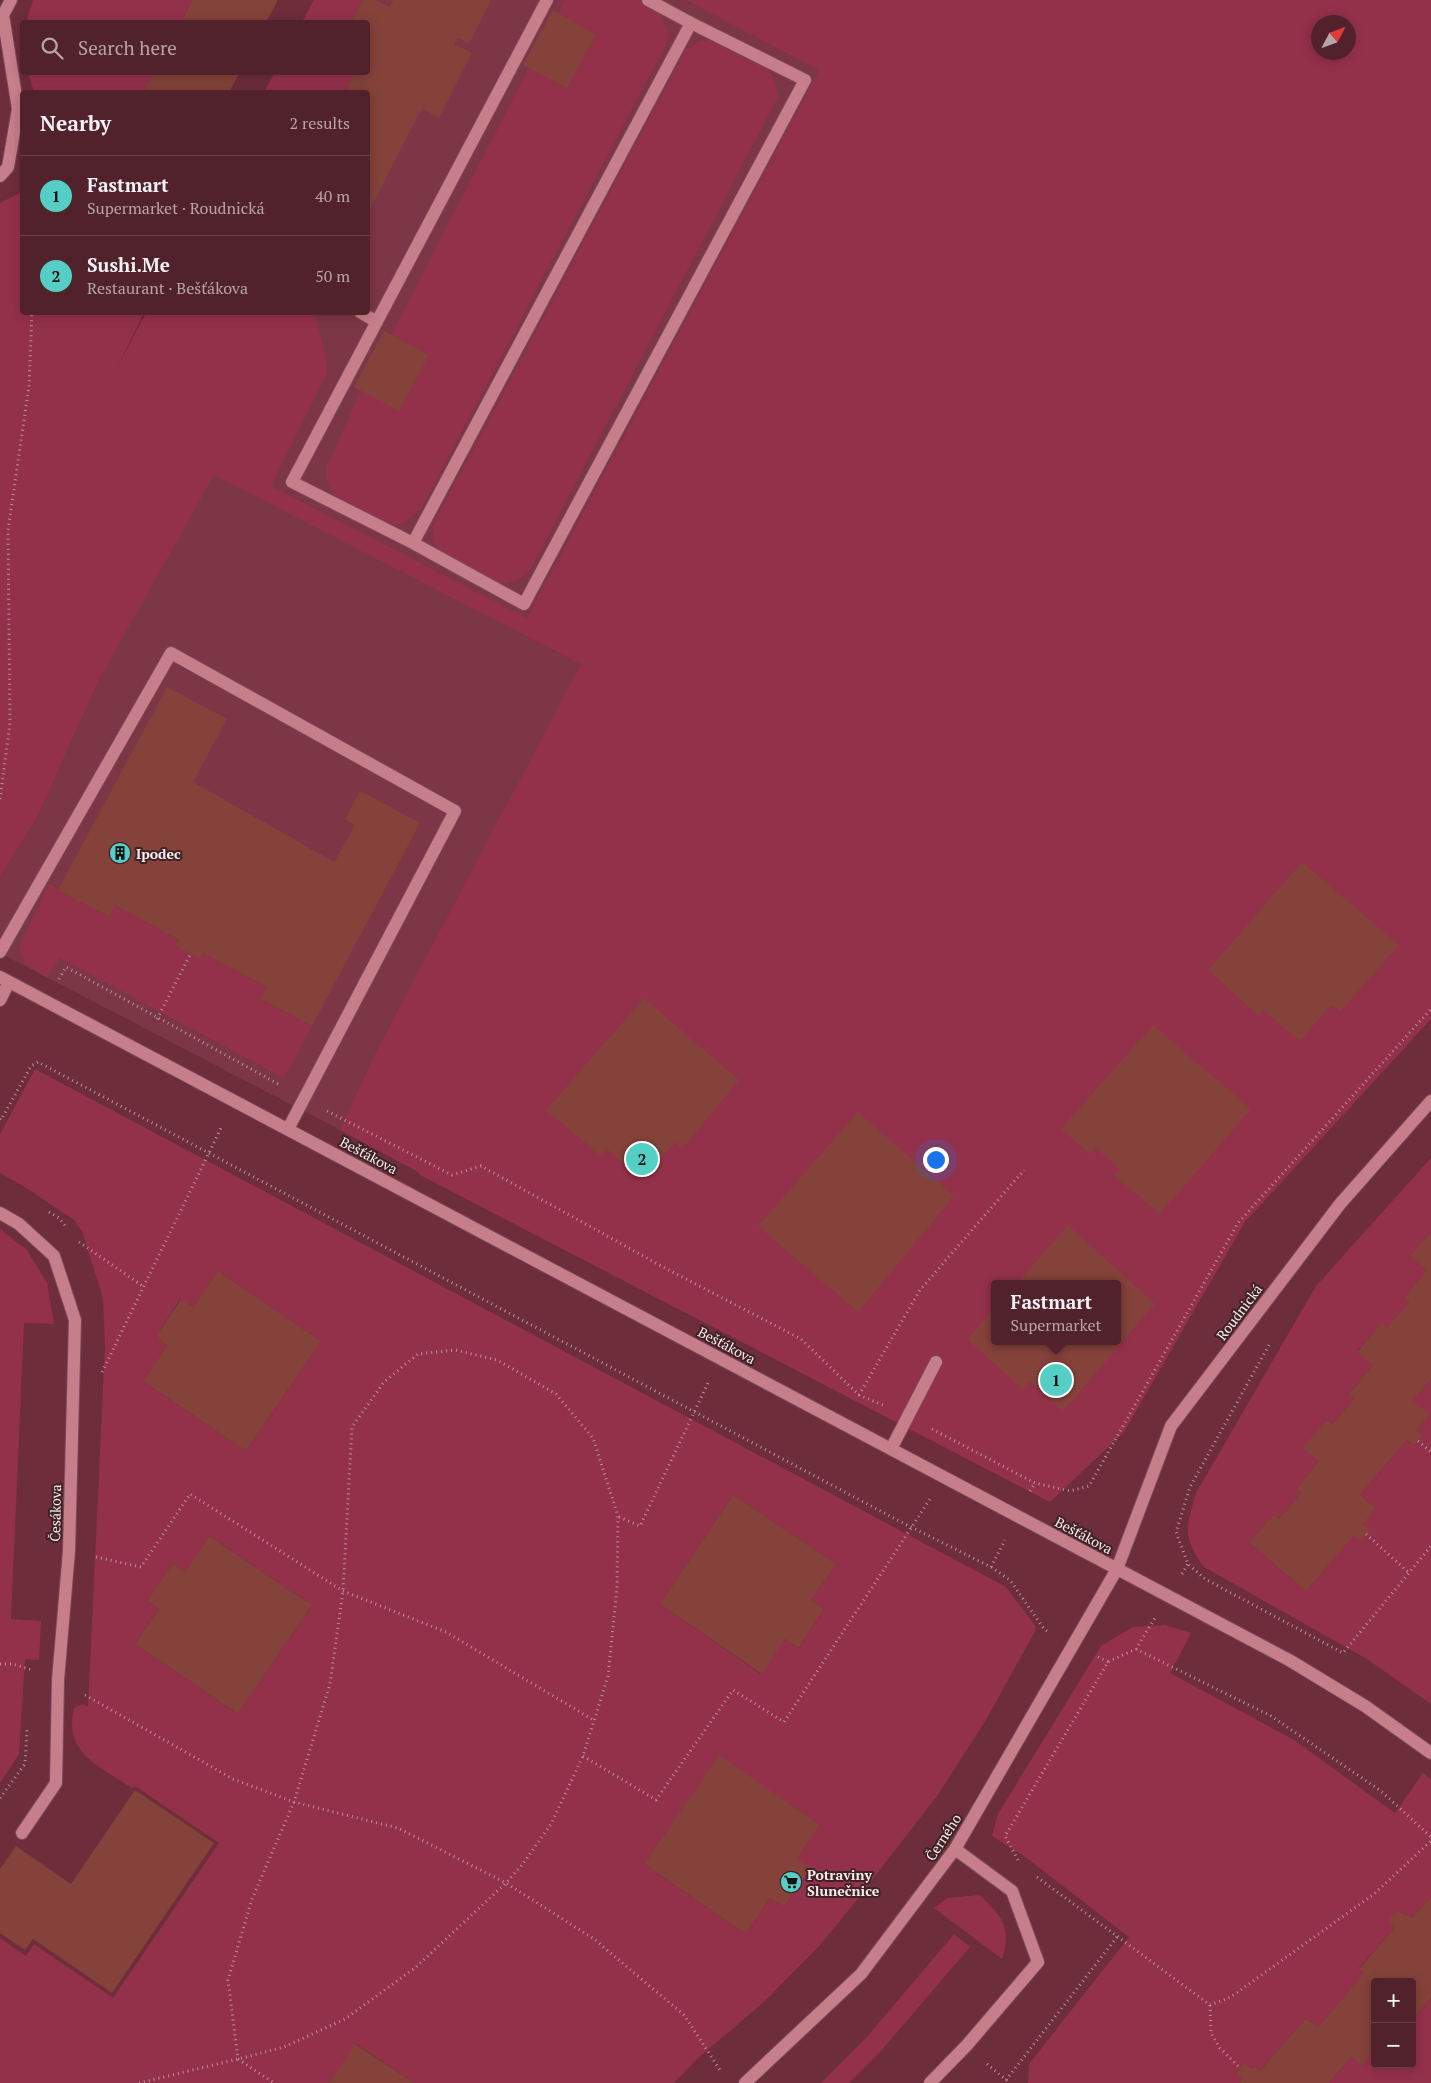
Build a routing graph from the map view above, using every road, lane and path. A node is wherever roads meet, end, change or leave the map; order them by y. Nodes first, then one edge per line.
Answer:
1 (11, 0) edge
2 (548, 0) edge
3 (648, 0) edge
4 (691, 24) junction
5 (20, 111) edge
6 (0, 176) edge
7 (32, 315) edge
8 (365, 315) edge
9 (377, 322) junction
10 (413, 543) junction
11 (0, 798) edge
12 (0, 952) edge
13 (191, 953) dead end
14 (5, 979) edge
15 (0, 1000) edge
16 (45, 1001) junction
17 (1431, 1009) edge
18 (157, 1019) junction
19 (304, 1098) junction
20 (234, 1100) junction
21 (1431, 1100) edge
22 (0, 1119) edge
23 (288, 1129) junction
24 (208, 1154) junction
25 (1024, 1170) dead end
26 (0, 1213) edge
27 (1270, 1345) dead end
28 (720, 1358) junction
29 (936, 1362) dead end
30 (859, 1395) junction
31 (73, 1406) junction
32 (694, 1412) junction
33 (908, 1416) junction
34 (1418, 1441) dead end
35 (891, 1449) junction
36 (1431, 1452) edge
37 (944, 1477) junction
38 (1035, 1483) junction
39 (1030, 1491) dead end
40 (618, 1516) junction
41 (912, 1528) junction
42 (1366, 1534) dead end
43 (1006, 1539) dead end
44 (1431, 1546) edge
45 (69, 1551) junction
46 (1188, 1564) junction
47 (991, 1567) junction
48 (1117, 1569) junction
49 (1409, 1574) junction
50 (343, 1591) junction
51 (1168, 1596) junction
52 (1073, 1645) junction
53 (1136, 1649) junction
54 (1108, 1662) junction
55 (0, 1664) edge
56 (31, 1670) junction
57 (31, 1680) dead end
58 (58, 1680) junction
59 (595, 1721) junction
60 (27, 1726) dead end
61 (1431, 1753) edge
62 (583, 1756) junction
63 (0, 1798) edge
64 (294, 1802) junction
65 (22, 1833) dead end
66 (1431, 1837) edge
67 (1431, 1841) edge
68 (955, 1849) junction
69 (1020, 1864) dead end
70 (1035, 1875) dead end
71 (506, 1883) junction
72 (1117, 1937) junction
73 (1210, 2005) junction
74 (238, 2059) junction
75 (1240, 2068) dead end
76 (724, 2075) dead end
77 (1006, 2080) dead end
78 (139, 2083) edge
79 (274, 2083) edge
80 (745, 2083) edge
81 (930, 2083) edge

1 - 5 street
2 - 9 street
3 - 4 street
4 - 10 street
4 - 10 street
5 - 6 street
7 - 11 path
8 - 9 street
9 - 10 street
12 - 19 street
13 - 18 path
14 - 15 street
14 - 16 street, Bešťákova
16 - 18 path
16 - 20 street, Bešťákova
17 - 38 path
18 - 19 path
19 - 23 street
19 - 30 path
20 - 23 street, Bešťákova
20 - 24 path
21 - 48 street, Roudnická
22 - 24 path
23 - 28 street, Bešťákova
24 - 31 path
24 - 32 path
25 - 30 path
26 - 31 street, Česákova
27 - 46 path
28 - 32 path
28 - 35 street, Bešťákova
29 - 33 street
30 - 33 path
31 - 45 street, Česákova
32 - 40 path
32 - 41 path
33 - 35 street
33 - 38 path
34 - 36 path
35 - 37 street, Bešťákova
37 - 41 path
37 - 48 street, Bešťákova
38 - 39 path
40 - 50 path
40 - 59 path
41 - 47 path
41 - 62 path
42 - 49 path
43 - 47 path
44 - 49 path
45 - 50 path
45 - 58 street, Česákova
46 - 49 path
46 - 51 path
47 - 52 path
48 - 51 street, Bešťákova
48 - 52 street, Černého
50 - 59 path
50 - 64 path
51 - 53 path
51 - 61 street, Bešťákova
52 - 54 path
52 - 68 street, Černého
53 - 54 path
53 - 66 path
54 - 69 path
55 - 56 path
56 - 57 path
56 - 58 path
58 - 64 path
58 - 65 street, Česákova
59 - 62 path
60 - 63 path
62 - 71 path
64 - 71 path
64 - 74 path
67 - 73 path
68 - 80 street, Černého
68 - 81 street
70 - 72 path
71 - 74 path
71 - 76 path
72 - 73 path
72 - 77 path
73 - 75 path
74 - 78 path
74 - 79 path

